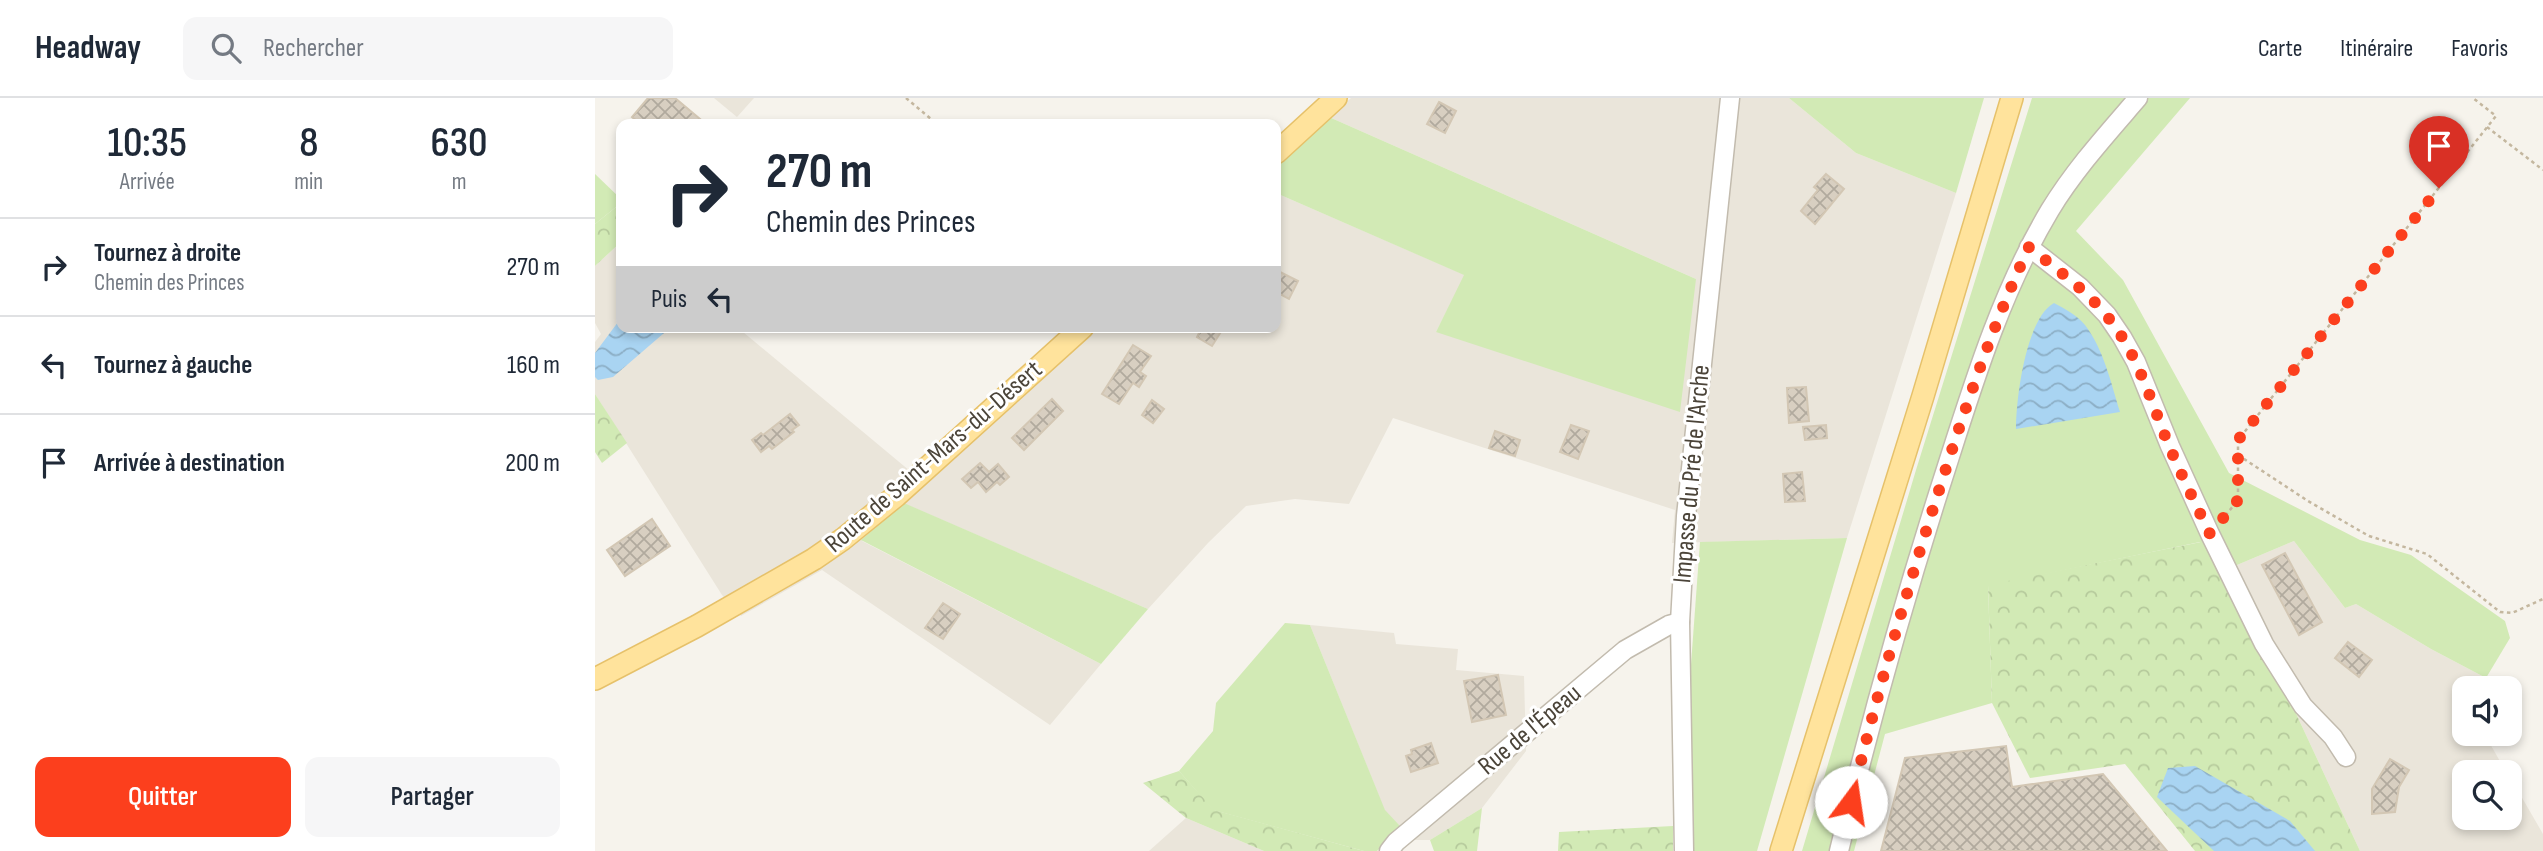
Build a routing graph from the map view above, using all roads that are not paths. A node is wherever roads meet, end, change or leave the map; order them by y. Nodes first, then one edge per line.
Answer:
1 (1336, 98) edge
2 (1730, 98) edge
3 (2013, 98) edge
4 (2138, 98) edge
5 (1281, 148) edge
6 (2029, 247) junction
7 (1076, 333) edge
8 (1680, 622) junction
9 (595, 679) edge
10 (2346, 757) dead end
11 (1389, 851) edge
12 (1684, 851) edge
13 (1781, 851) edge
14 (1839, 851) edge

1 - 5 main road
2 - 8 street, Impasse du Pré de l'Arche
3 - 13 main road
4 - 6 street
6 - 10 street
6 - 14 street
7 - 9 main road, Route de Saint-Mars-du-Désert
8 - 11 street, Rue de l'Épeau
8 - 12 street, Impasse du Pré de l'Arche

